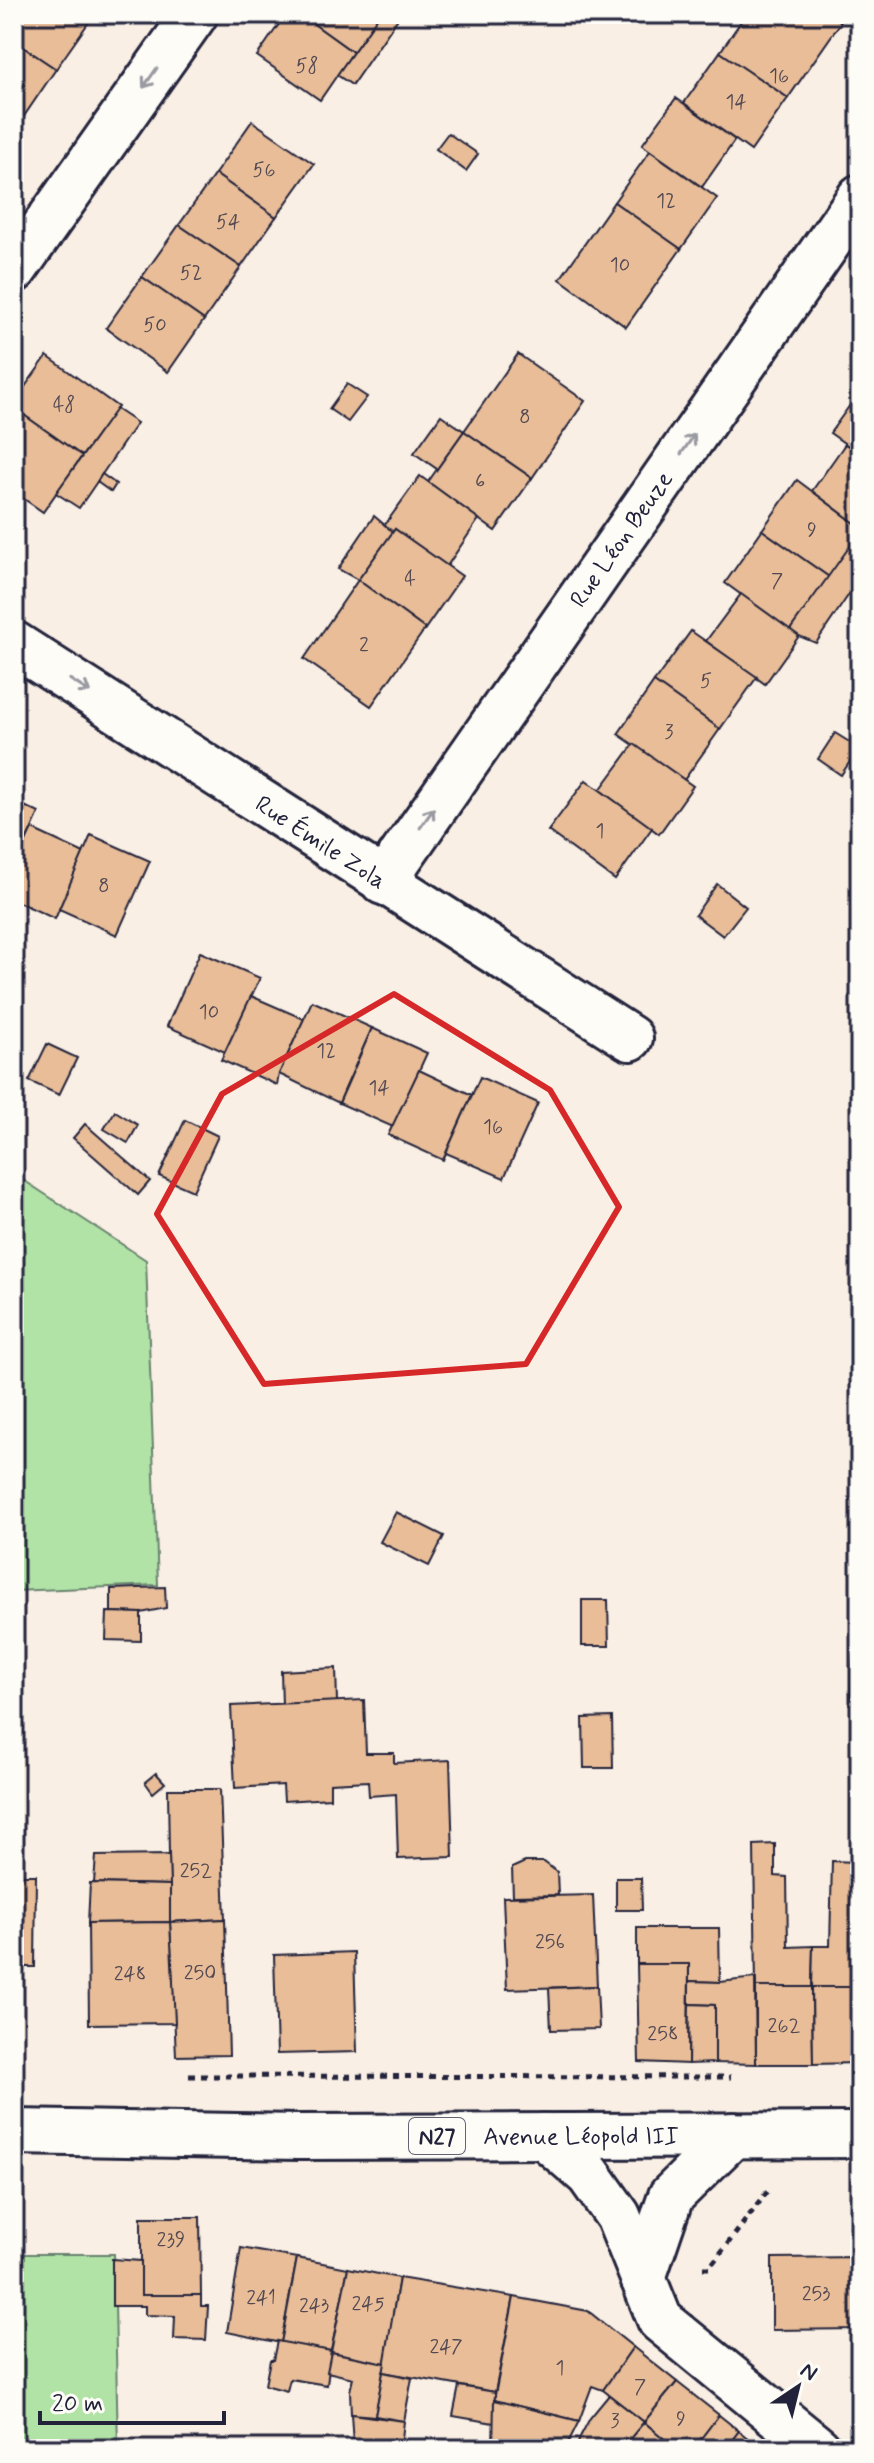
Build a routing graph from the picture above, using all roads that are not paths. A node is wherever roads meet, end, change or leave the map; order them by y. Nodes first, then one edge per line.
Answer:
1 (195, 14) edge
2 (860, 197) edge
3 (14, 270) edge
4 (14, 644) edge
5 (383, 882) junction
6 (630, 1038) dead end
7 (14, 2132) edge
8 (733, 2135) junction
9 (860, 2135) edge
10 (544, 2136) junction
11 (643, 2278) junction
12 (818, 2449) edge

1 -> 3 street
5 -> 2 street, Rue Léon Beuze
4 -> 5 street, Rue Émile Zola
5 - 6 street, Rue Émile Zola
7 - 10 street, Avenue Léopold III / N27
8 - 9 street, Avenue Léopold III / N27
8 - 10 street, Avenue Léopold III / N27
8 - 11 street
10 - 11 street
11 - 12 street

